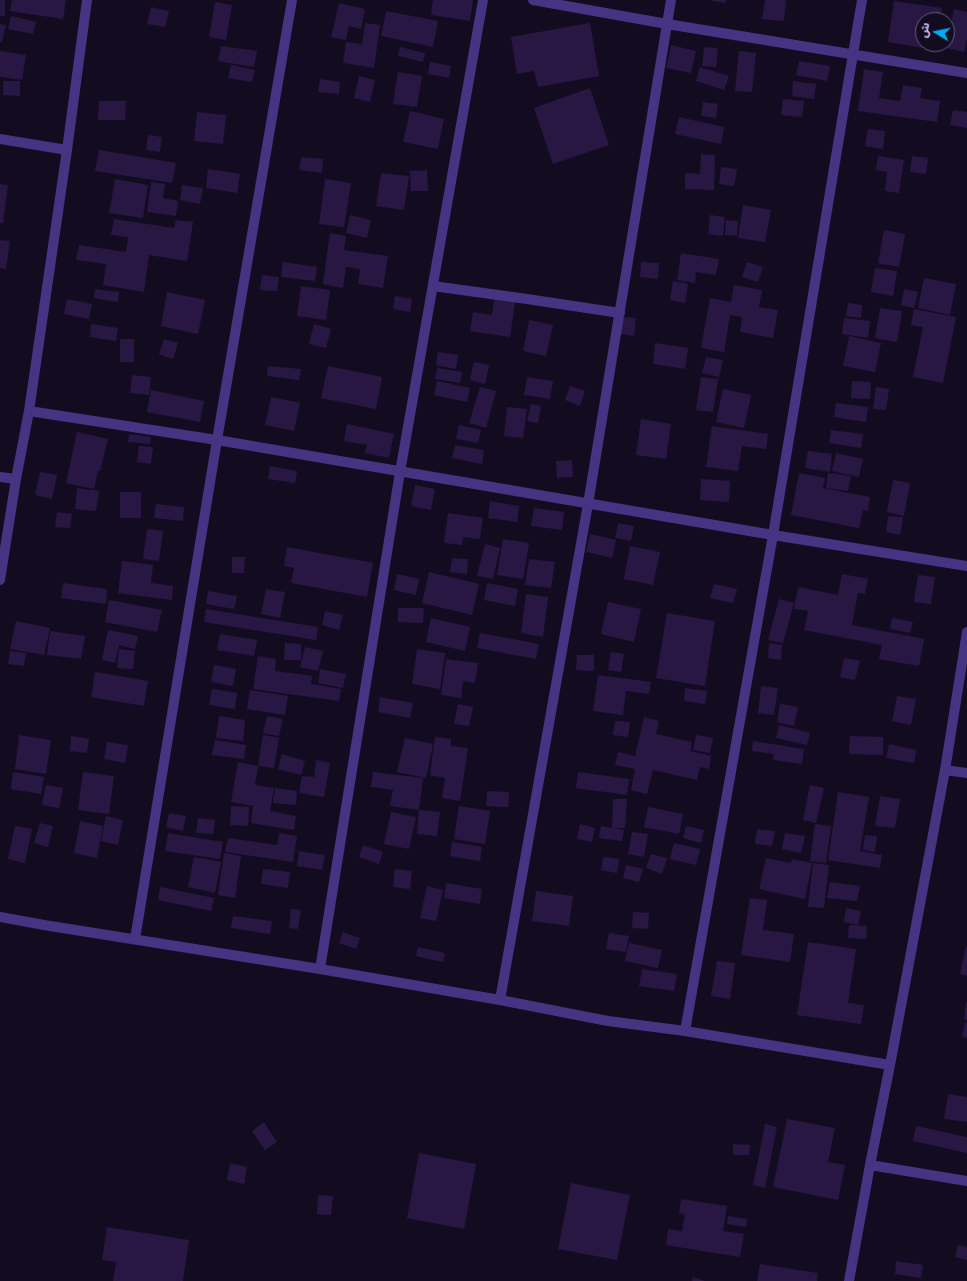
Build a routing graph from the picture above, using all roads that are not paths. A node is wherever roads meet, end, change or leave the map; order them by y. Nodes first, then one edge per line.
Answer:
1 (87, 0) edge
2 (292, 0) edge
3 (483, 0) edge
4 (533, 0) edge
5 (671, 0) edge
6 (862, 0) edge
7 (667, 24) junction
8 (854, 55) junction
9 (967, 73) edge
10 (0, 139) edge
11 (67, 150) junction
12 (433, 286) junction
13 (620, 313) junction
14 (29, 411) junction
15 (217, 440) junction
16 (400, 472) junction
17 (0, 477) edge
18 (16, 479) junction
19 (588, 504) junction
20 (773, 535) junction
21 (967, 566) edge
22 (0, 580) edge
23 (967, 632) edge
24 (945, 770) junction
25 (967, 773) edge
26 (0, 917) edge
27 (135, 939) junction
28 (320, 969) junction
29 (500, 1000) junction
30 (685, 1031) junction
31 (890, 1064) junction
32 (870, 1165) junction
33 (967, 1182) edge
34 (849, 1281) edge

1 - 11 street
2 - 15 street
3 - 12 street
4 - 7 street
5 - 7 street
6 - 8 street
7 - 8 street
7 - 13 street
8 - 9 street
8 - 20 street
10 - 11 street
11 - 14 street
12 - 13 street
12 - 16 street
13 - 19 street
14 - 15 street
14 - 18 street
15 - 16 street
15 - 27 street
16 - 19 street
16 - 28 street
17 - 18 street
18 - 22 street
19 - 20 street
19 - 29 street
20 - 21 street
20 - 30 street
23 - 24 street
24 - 25 street
24 - 31 street
26 - 27 street
27 - 28 street
28 - 29 street
29 - 30 street
30 - 31 street
31 - 32 street
32 - 33 street
32 - 34 street

